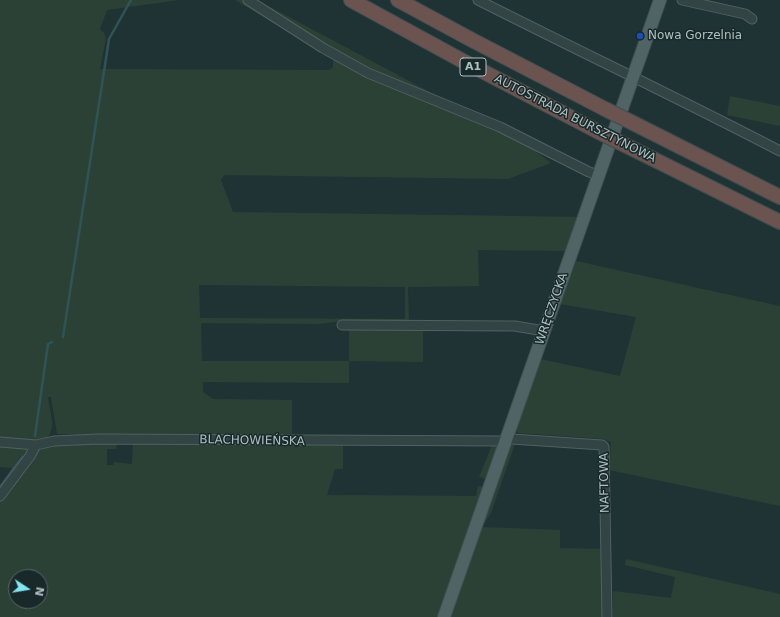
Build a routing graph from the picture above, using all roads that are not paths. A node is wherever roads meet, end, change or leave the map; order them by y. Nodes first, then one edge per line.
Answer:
1 (248, 0) edge
2 (351, 0) edge
3 (398, 0) edge
4 (478, 0) edge
5 (660, 0) edge
6 (682, 0) edge
7 (752, 19) dead end
8 (633, 77) junction
9 (780, 151) edge
10 (599, 175) junction
11 (780, 197) edge
12 (780, 222) edge
13 (342, 326) dead end
14 (544, 331) junction
15 (506, 439) junction
16 (0, 442) edge
17 (36, 445) junction
18 (0, 496) edge
19 (444, 617) edge
20 (607, 617) edge

1 - 10 street
2 - 12 highway, AUTOSTRADA BURSZTYNOWA / A1, bridge
3 - 11 highway, AUTOSTRADA BURSZTYNOWA / A1, bridge
4 - 8 street
5 - 8 main road, WRĘCZYCKA
6 - 7 street
8 - 9 street
8 - 10 main road, WRĘCZYCKA
10 - 14 main road, WRĘCZYCKA
13 - 14 street
14 - 15 main road, WRĘCZYCKA
15 - 17 street, BLACHOWIEŃSKA
15 - 19 main road, WRĘCZYCKA
15 - 20 street, NAFTOWA
16 - 17 street, BLACHOWIEŃSKA
17 - 18 street

